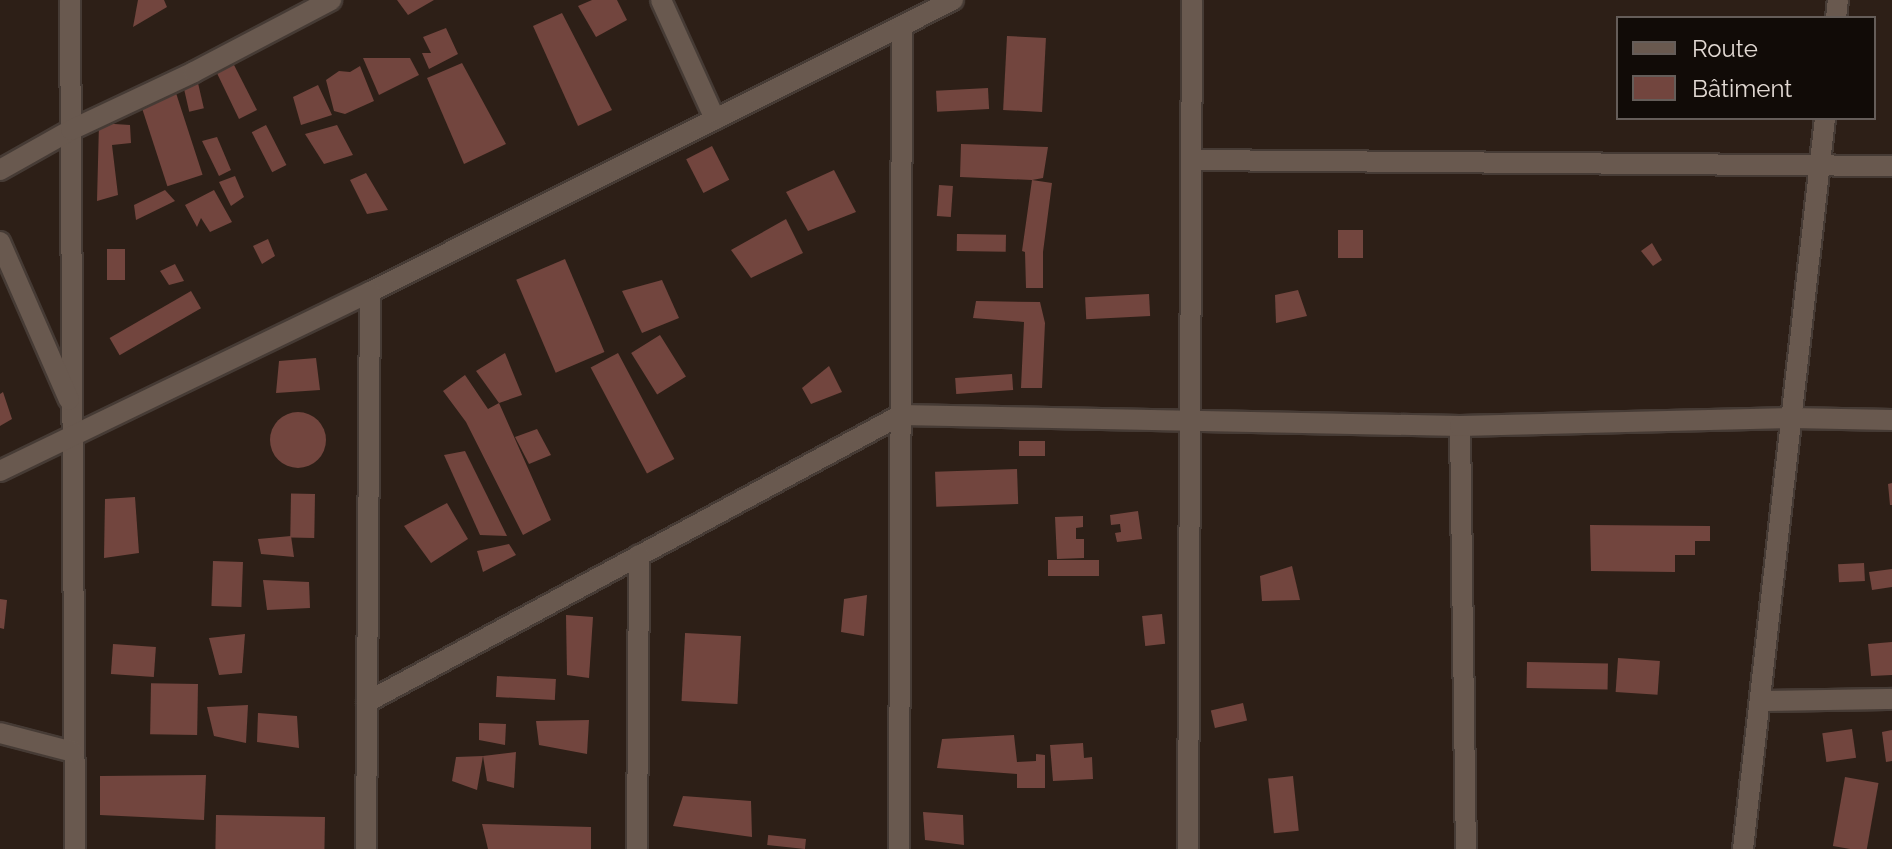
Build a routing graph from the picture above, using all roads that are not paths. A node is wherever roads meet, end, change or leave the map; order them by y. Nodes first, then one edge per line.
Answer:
1 (70, 0) edge
2 (331, 0) edge
3 (661, 0) edge
4 (953, 0) edge
5 (1192, 0) edge
6 (902, 26) junction
7 (715, 119) junction
8 (1825, 120) edge
9 (71, 130) junction
10 (1191, 160) junction
11 (1820, 165) junction
12 (1892, 166) edge
13 (0, 170) edge
14 (0, 242) edge
15 (370, 292) junction
16 (73, 410) junction
17 (901, 415) junction
18 (1792, 418) junction
19 (1892, 420) edge
20 (1190, 421) junction
21 (1460, 426) junction
22 (73, 433) junction
23 (0, 471) edge
24 (639, 555) junction
25 (1892, 699) edge
26 (1760, 701) junction
27 (367, 702) junction
28 (0, 733) edge
29 (73, 752) junction
30 (75, 849) edge
31 (366, 849) edge
32 (637, 849) edge
33 (899, 849) edge
34 (1188, 849) edge
35 (1466, 849) edge
36 (1743, 849) edge

1 - 9 street
2 - 9 street
3 - 7 street
4 - 6 street
5 - 10 street
6 - 7 street
6 - 17 street
7 - 15 street
8 - 11 street
9 - 13 street
9 - 16 street
10 - 11 street
10 - 20 street
11 - 12 street
11 - 18 street
14 - 16 street
15 - 22 street
15 - 27 street
16 - 22 street
17 - 20 street
17 - 24 street
17 - 33 street
18 - 19 street
18 - 21 street
18 - 26 street
20 - 21 street
20 - 34 street
21 - 35 street
22 - 23 street
22 - 29 street
24 - 27 street
24 - 32 street
25 - 26 street
26 - 36 street
27 - 31 street
28 - 29 street
29 - 30 street

